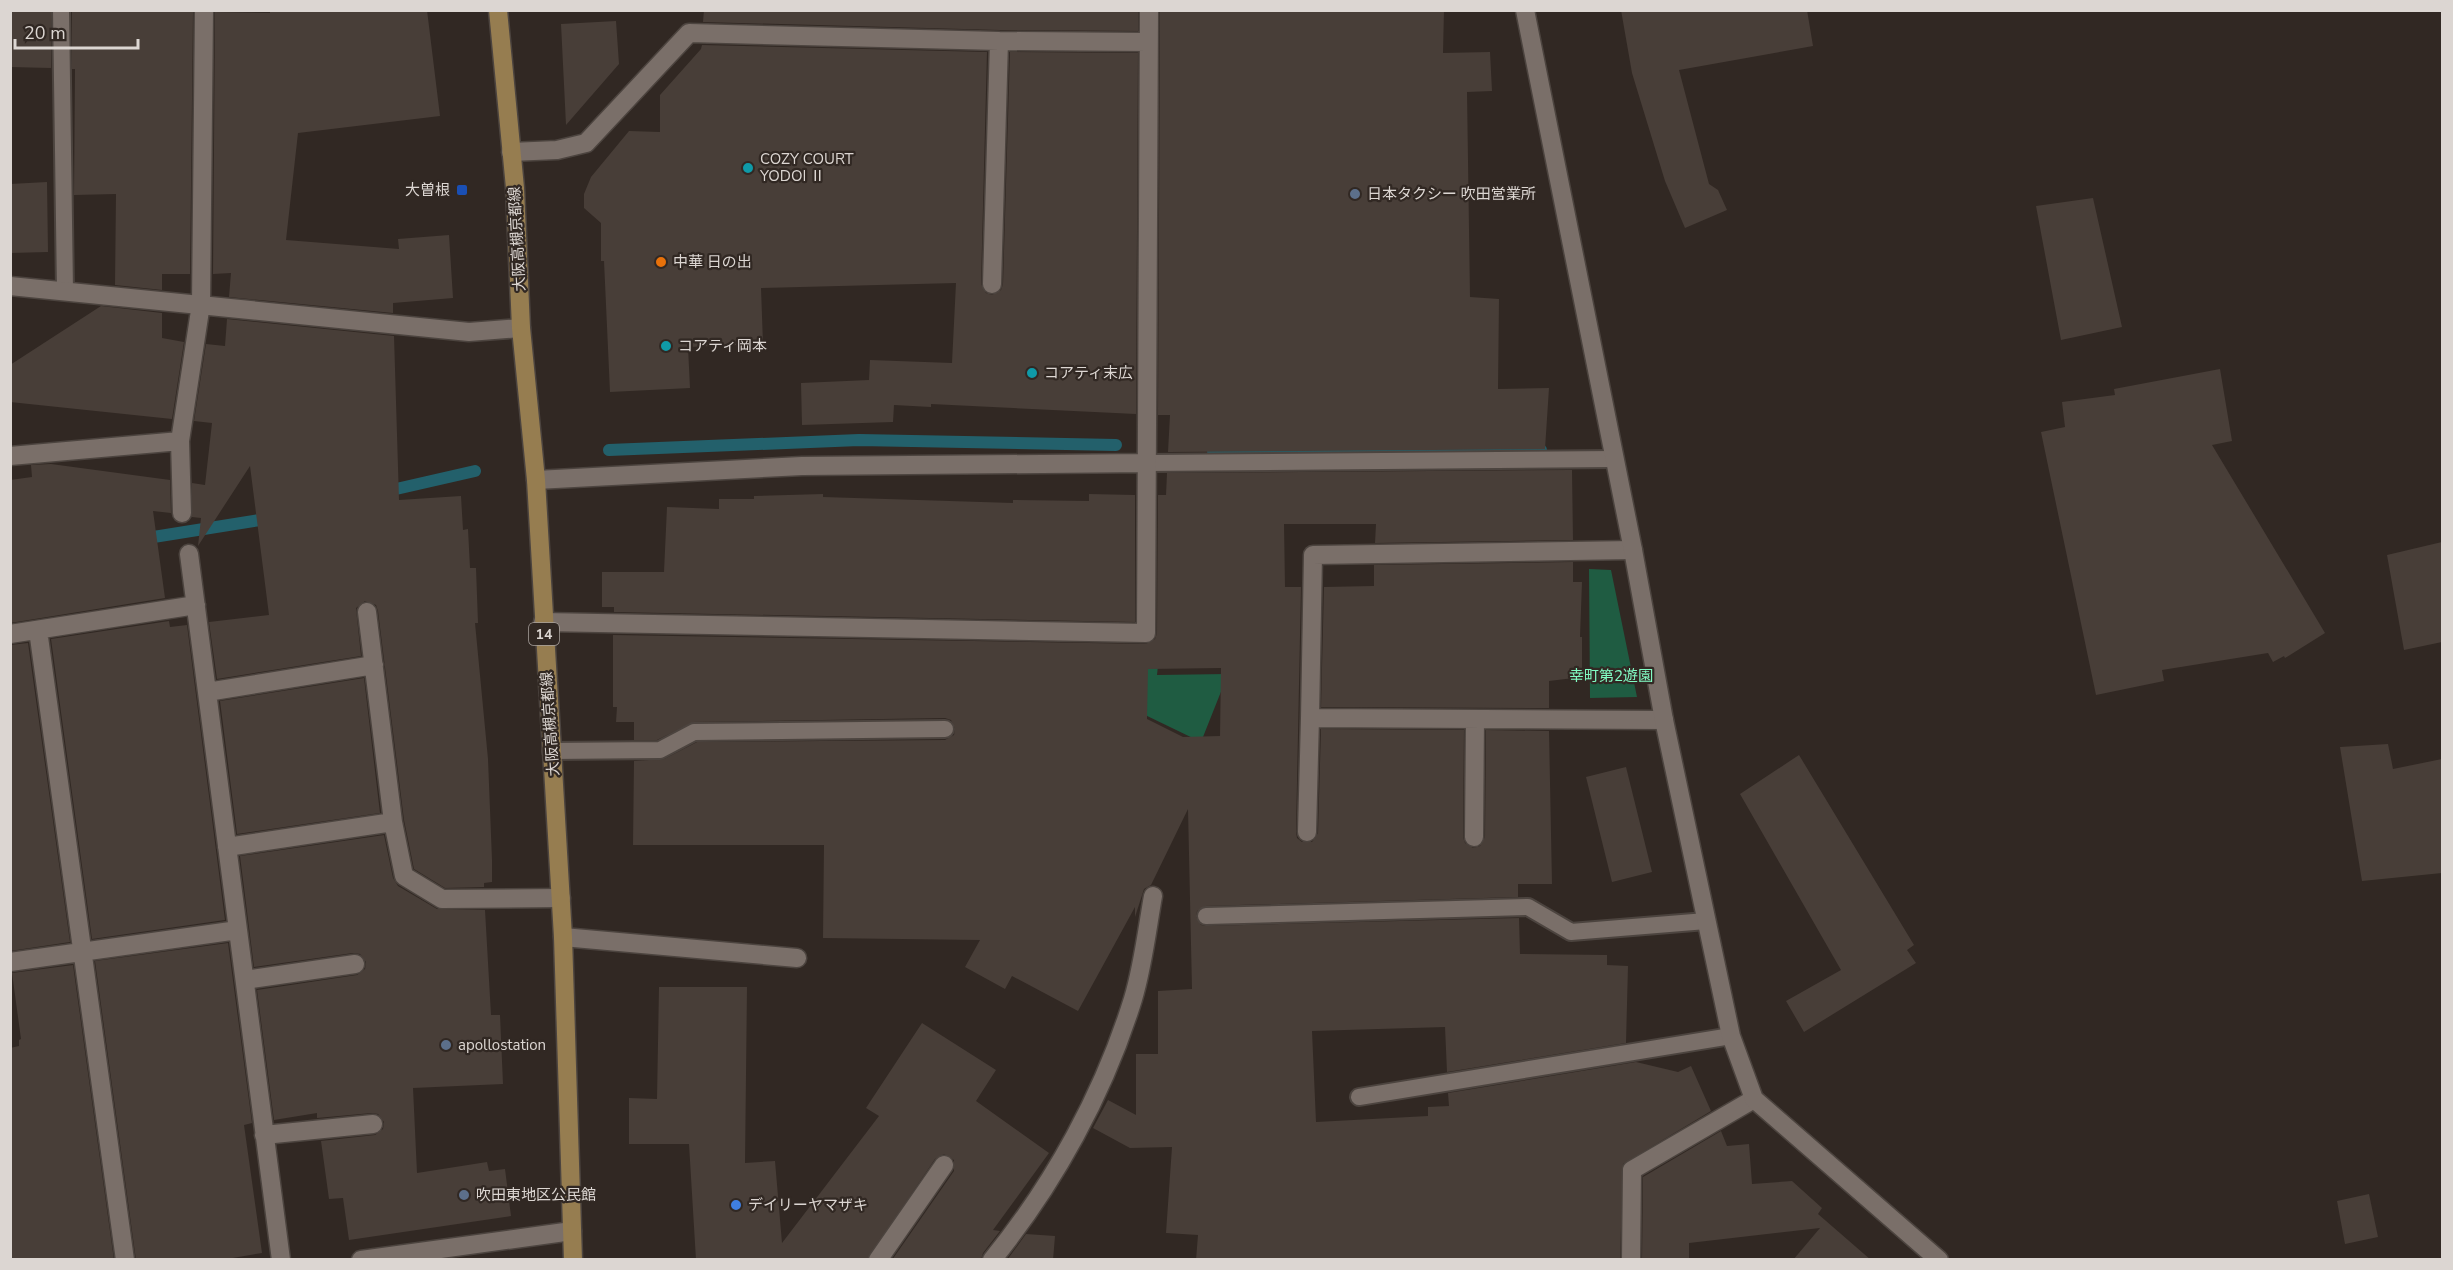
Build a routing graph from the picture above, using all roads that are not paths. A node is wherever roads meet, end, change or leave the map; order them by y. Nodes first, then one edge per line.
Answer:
1 (61, 10) edge
2 (204, 10) edge
3 (498, 10) edge
4 (1149, 10) edge
5 (1525, 10) edge
6 (999, 41) junction
7 (1148, 42) junction
8 (511, 152) junction
9 (992, 284) dead end
10 (10, 286) edge
11 (65, 291) junction
12 (201, 304) junction
13 (521, 328) junction
14 (180, 441) junction
15 (10, 456) edge
16 (1615, 459) junction
17 (1147, 463) junction
18 (536, 480) junction
19 (182, 513) dead end
20 (1634, 550) junction
21 (189, 554) dead end
22 (196, 605) junction
23 (367, 612) dead end
24 (543, 622) junction
25 (38, 630) junction
26 (10, 634) edge
27 (374, 665) junction
28 (207, 692) junction
29 (1310, 718) junction
30 (1475, 719) junction
31 (1664, 720) junction
32 (945, 729) dead end
33 (552, 751) junction
34 (393, 822) junction
35 (1306, 832) dead end
36 (1474, 837) dead end
37 (228, 847) junction
38 (1154, 896) dead end
39 (561, 898) junction
40 (1206, 916) dead end
41 (1706, 921) junction
42 (238, 930) junction
43 (563, 937) junction
44 (82, 952) junction
45 (797, 958) dead end
46 (10, 962) edge
47 (355, 964) dead end
48 (244, 980) junction
49 (1731, 1036) junction
50 (1359, 1097) dead end
51 (1754, 1098) junction
52 (373, 1124) dead end
53 (264, 1135) junction
54 (944, 1165) dead end
55 (572, 1231) junction
56 (431, 1255) edge
57 (124, 1260) edge
58 (281, 1260) edge
59 (360, 1260) edge
60 (573, 1260) edge
61 (878, 1260) edge
62 (992, 1260) edge
63 (1631, 1260) edge
64 (1940, 1260) edge

1 - 11 lane
2 - 12 street
3 - 8 main road, 大阪高槻京都線 / 14
4 - 7 street
5 - 16 street
6 - 7 street
6 - 8 street
6 - 9 street
7 - 17 street
8 - 13 main road, 大阪高槻京都線 / 14
10 - 11 street
11 - 12 street
12 - 13 street
12 - 14 street
13 - 18 main road, 大阪高槻京都線 / 14
14 - 15 street
14 - 19 street
16 - 17 lane
16 - 20 street
17 - 18 street
17 - 24 street
18 - 24 main road, 大阪高槻京都線 / 14
20 - 29 street
20 - 31 street
21 - 22 street
22 - 25 street
22 - 28 street
23 - 27 street
24 - 33 main road, 大阪高槻京都線 / 14
25 - 26 street
25 - 44 street
27 - 28 street
27 - 34 street
28 - 37 street
29 - 30 street
29 - 35 street
30 - 31 street
30 - 36 street
31 - 41 street
32 - 33 lane
33 - 39 main road, 大阪高槻京都線 / 14
34 - 37 street
34 - 39 street
37 - 42 street
38 - 62 street
39 - 43 main road, 大阪高槻京都線 / 14
40 - 41 lane
41 - 49 street
42 - 44 street
42 - 48 street
43 - 45 street
43 - 55 main road, 大阪高槻京都線 / 14
44 - 46 street
44 - 57 street
47 - 48 street
48 - 53 street
49 - 50 lane
49 - 51 street
51 - 63 street
51 - 64 street
52 - 53 street
53 - 58 street
54 - 61 street
55 - 56 street
55 - 60 main road, 大阪高槻京都線 / 14
56 - 59 street

